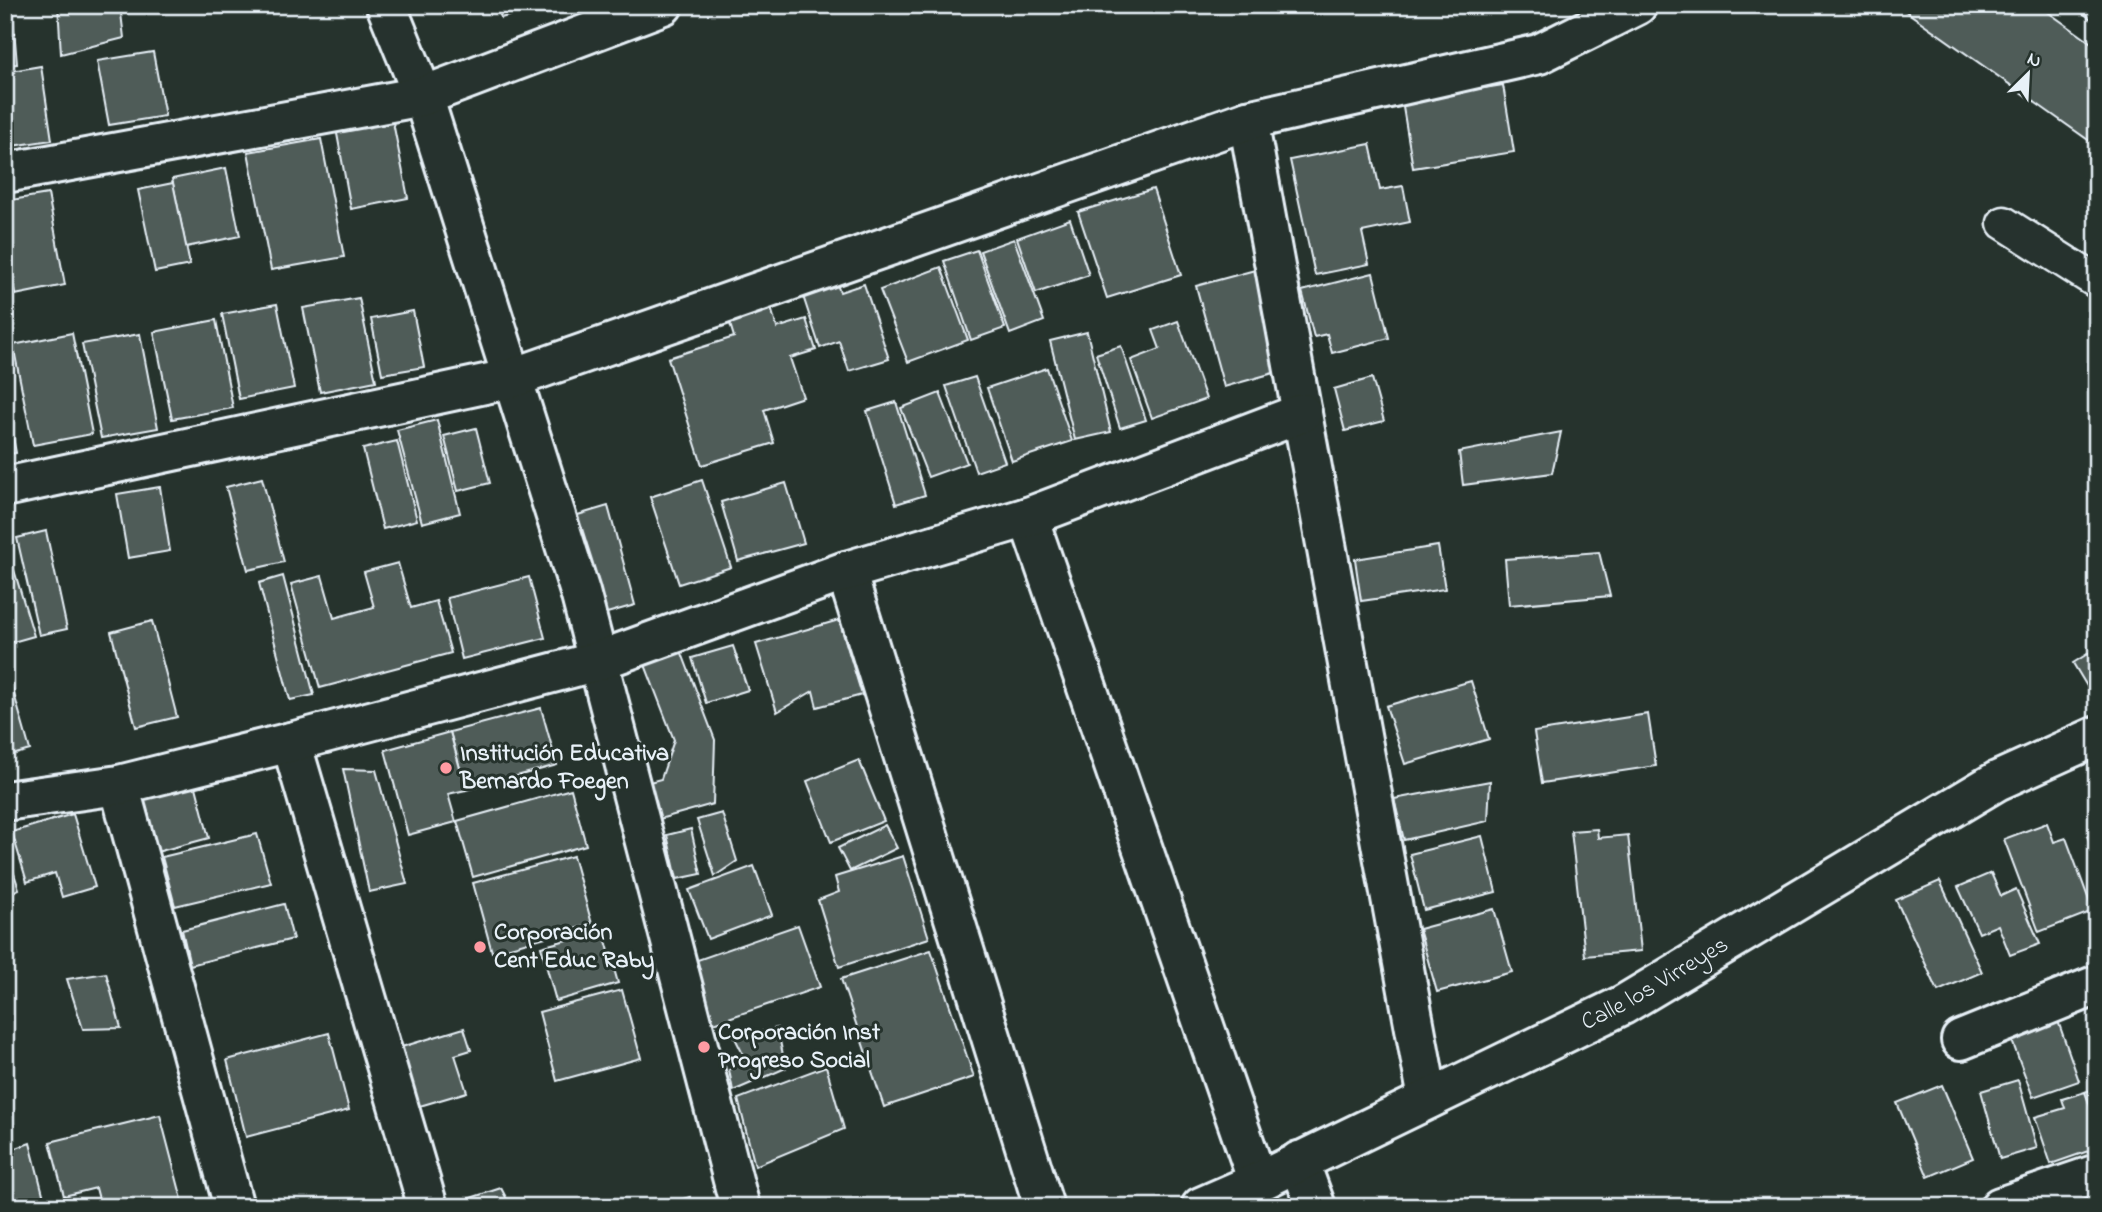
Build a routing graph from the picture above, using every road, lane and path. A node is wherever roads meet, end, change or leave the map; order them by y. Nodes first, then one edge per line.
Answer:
1 (386, 5) edge
2 (663, 5) edge
3 (1637, 5) edge
4 (423, 96) junction
5 (1248, 120) junction
6 (5, 173) edge
7 (2004, 223) dead end
8 (2097, 282) edge
9 (513, 378) junction
10 (1302, 413) junction
11 (5, 487) edge
12 (1028, 517) junction
13 (846, 570) junction
14 (598, 660) junction
15 (2097, 736) edge
16 (291, 742) junction
17 (119, 785) junction
18 (5, 801) edge
19 (2097, 985) edge
20 (1961, 1040) dead end
21 (1428, 1099) junction
22 (1299, 1161) junction
23 (2097, 1174) edge
24 (1258, 1182) junction
25 (234, 1207) edge
26 (428, 1207) edge
27 (740, 1207) edge
28 (1044, 1207) edge
29 (1201, 1207) edge
30 (1316, 1207) edge
31 (2000, 1207) edge

1 - 4 street
2 - 4 street
3 - 5 street
4 - 6 street
4 - 9 street
5 - 9 street
5 - 10 street
7 - 8 lane
9 - 11 street
9 - 14 street
10 - 12 street
10 - 21 street
12 - 13 street
12 - 24 street
13 - 14 street
13 - 28 street
14 - 16 street
14 - 27 street
15 - 21 street, Calle los Virreyes
16 - 17 street
16 - 26 street
17 - 18 street
17 - 25 street
19 - 20 street
21 - 22 street, Calle los Virreyes
22 - 24 street, Calle los Virreyes
22 - 30 street
23 - 31 street
24 - 29 street, Calle los Virreyes

